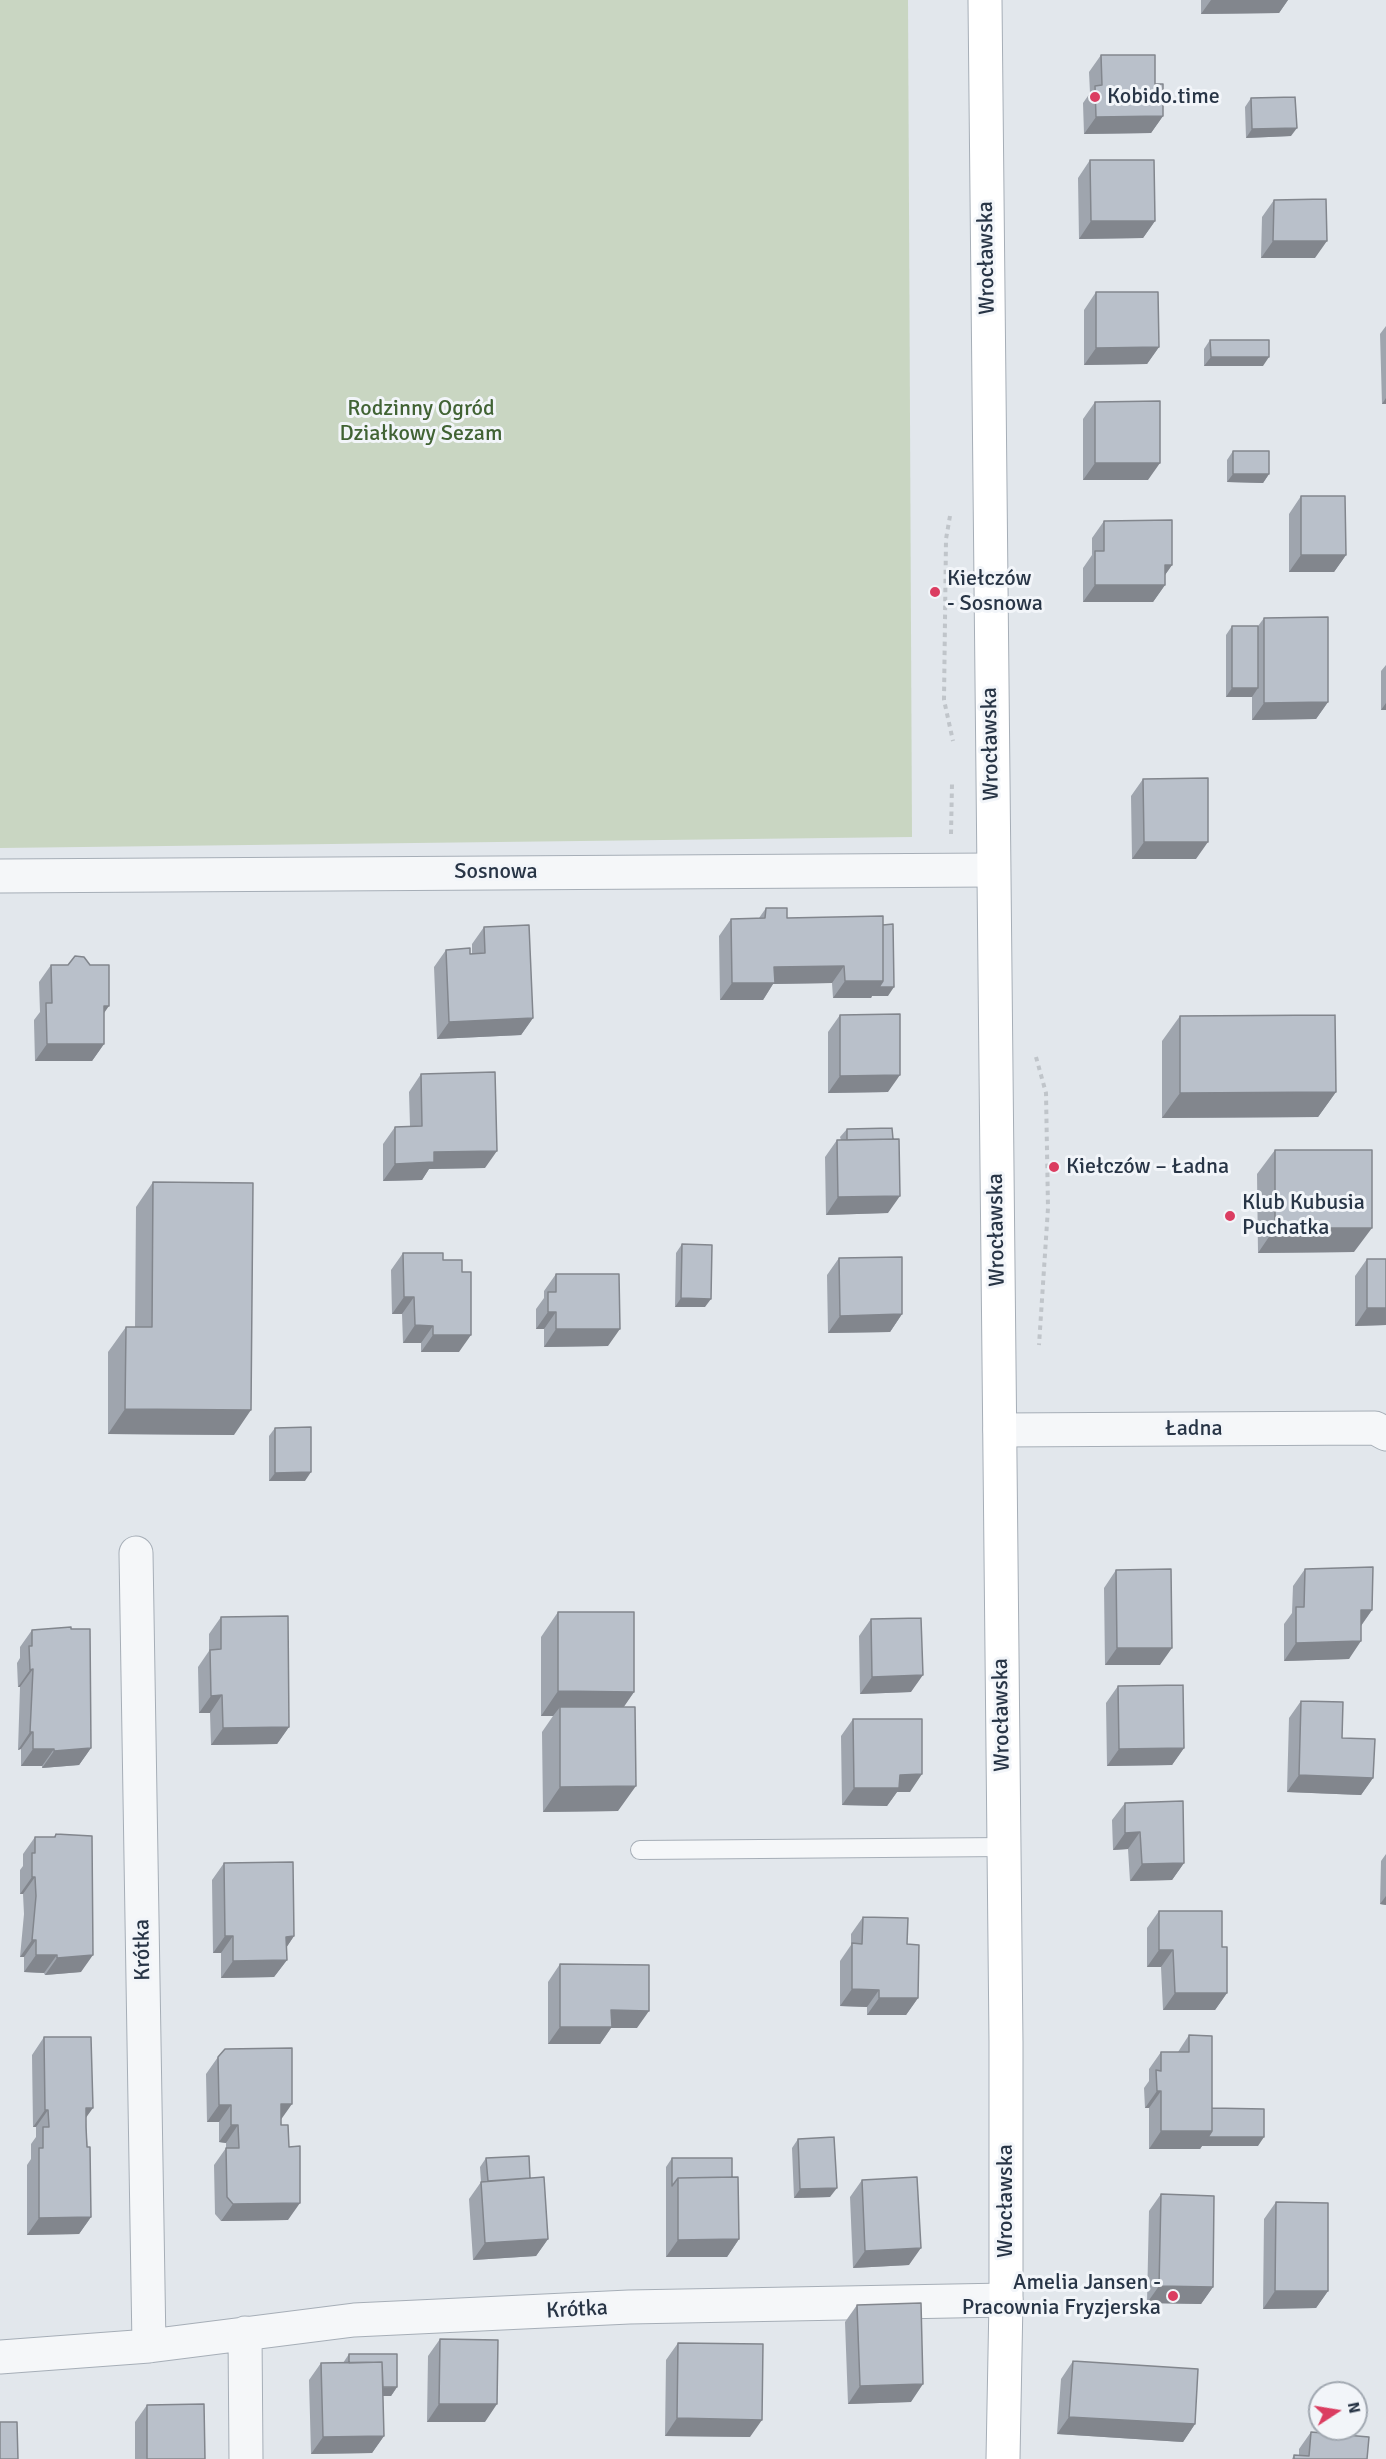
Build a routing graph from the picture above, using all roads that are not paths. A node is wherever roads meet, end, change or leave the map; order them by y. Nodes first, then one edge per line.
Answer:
1 (984, 0) edge
2 (992, 870) junction
3 (0, 876) edge
4 (1000, 1430) junction
5 (1386, 1434) edge
6 (136, 1553) dead end
7 (1004, 1847) junction
8 (640, 1850) dead end
9 (1006, 2300) junction
10 (245, 2333) junction
11 (149, 2346) junction
12 (0, 2357) edge
13 (246, 2459) edge
14 (1003, 2459) edge

1 - 2 street, Wrocławska
2 - 3 street, Sosnowa
2 - 4 street, Wrocławska
4 - 5 street, Ładna
4 - 7 street, Wrocławska
6 - 11 street, Krótka
7 - 8 lane
7 - 9 street, Wrocławska
9 - 10 street, Krótka
9 - 14 street, Wrocławska
10 - 11 street, Krótka
10 - 13 street
11 - 12 street, Krótka

